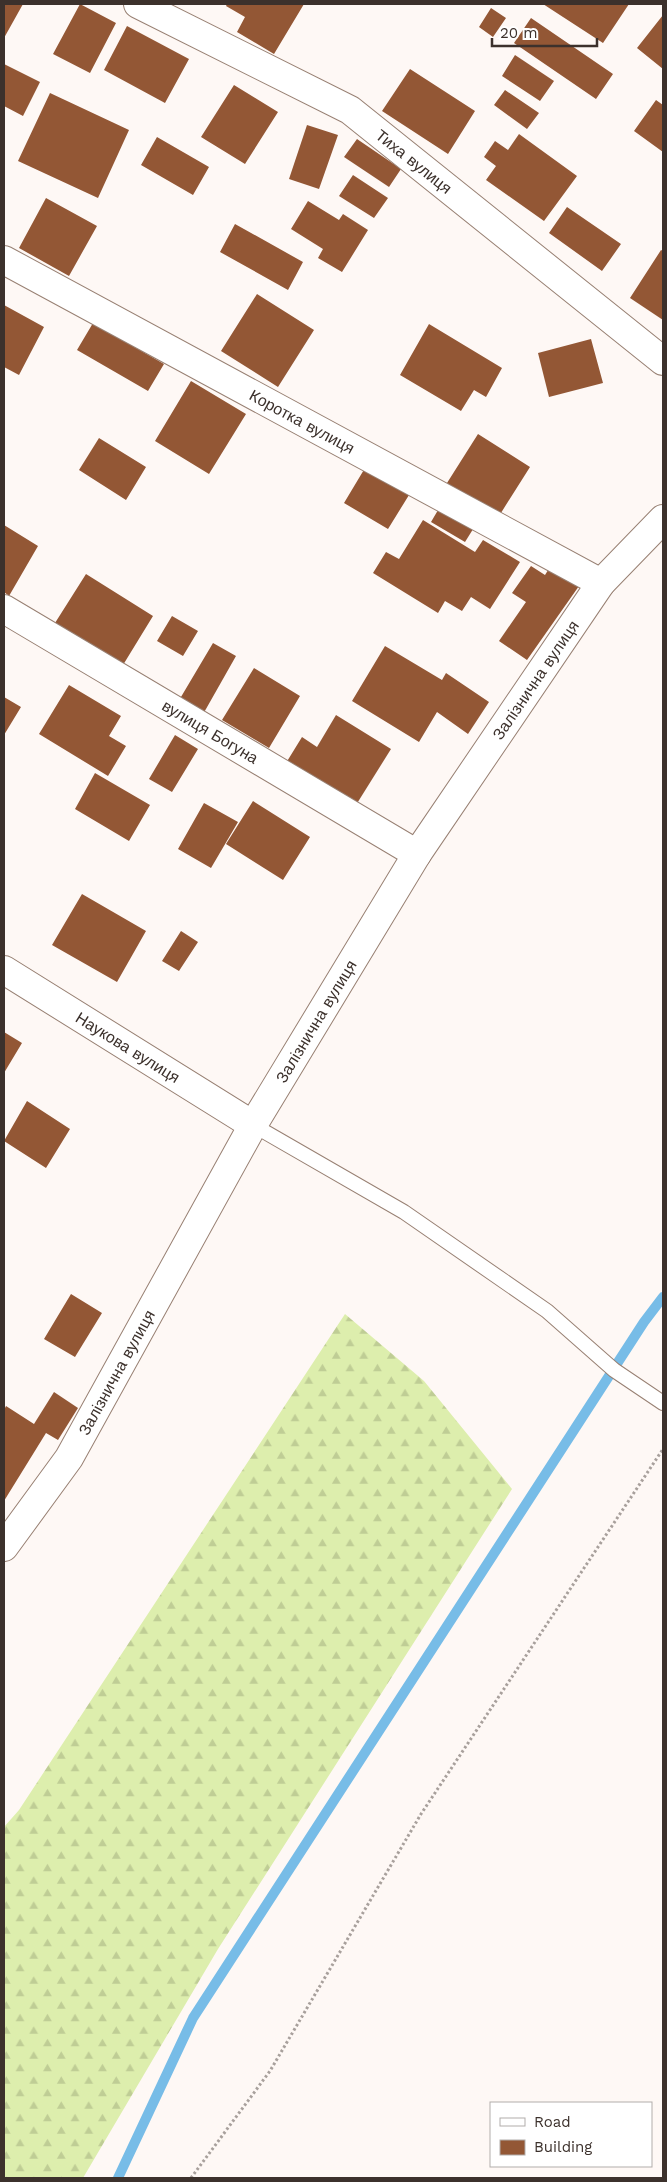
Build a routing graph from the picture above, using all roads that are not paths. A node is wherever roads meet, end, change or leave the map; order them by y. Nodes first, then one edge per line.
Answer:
1 (138, 4) edge
2 (4, 260) edge
3 (663, 361) edge
4 (663, 519) edge
5 (601, 582) junction
6 (4, 609) edge
7 (417, 854) junction
8 (4, 970) edge
9 (253, 1125) junction
10 (663, 1403) edge
11 (4, 1547) edge

1 - 3 street, Тиха вулиця
2 - 5 street, Коротка вулиця
4 - 5 street, Залізнична вулиця
5 - 7 street, Залізнична вулиця
6 - 7 street, вулиця Богуна
7 - 9 street, Залізнична вулиця
8 - 9 street, Наукова вулиця
9 - 10 lane
9 - 11 street, Залізнична вулиця

